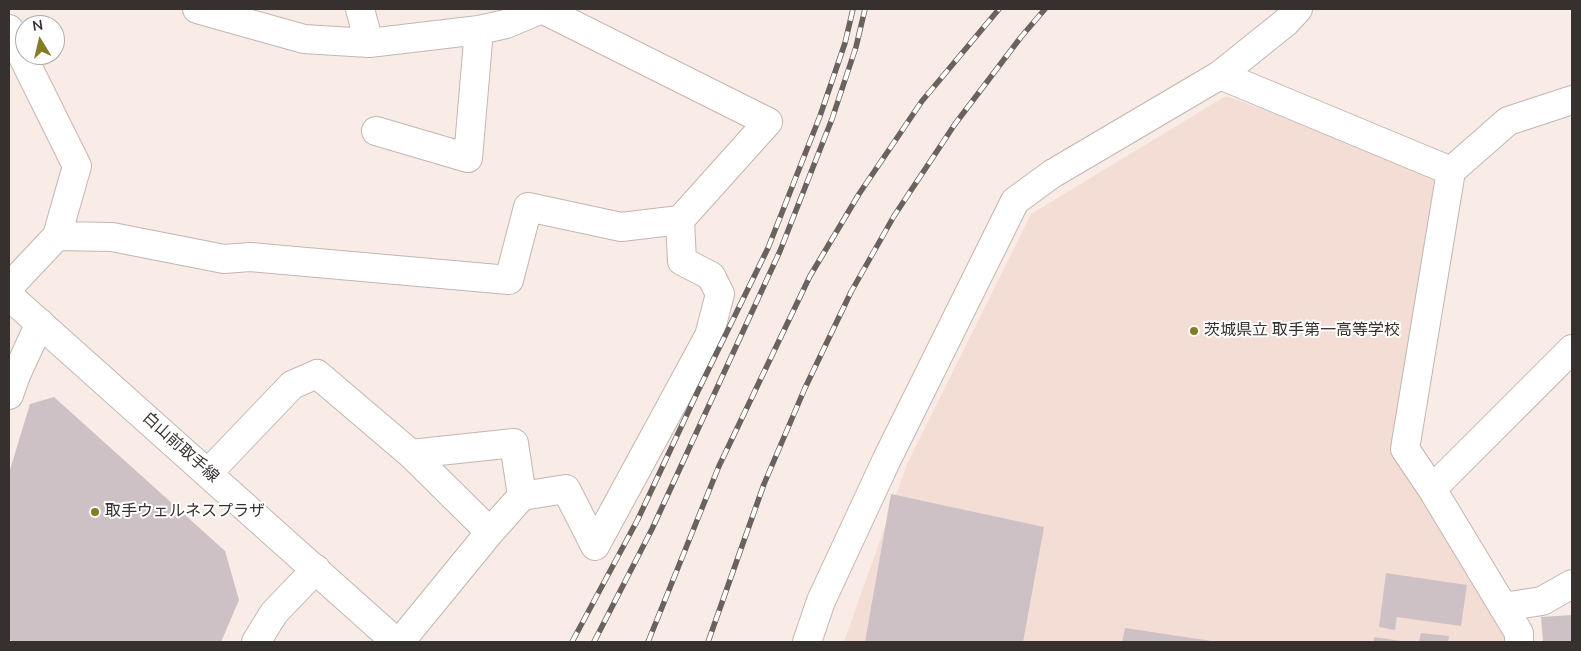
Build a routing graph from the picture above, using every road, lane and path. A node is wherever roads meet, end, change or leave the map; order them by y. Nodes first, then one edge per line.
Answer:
1 (197, 9) edge
2 (360, 9) edge
3 (542, 9) edge
4 (1291, 13) edge
5 (9, 29) edge
6 (479, 30) junction
7 (369, 43) junction
8 (1220, 75) junction
9 (1572, 100) edge
10 (376, 131) dead end
11 (1451, 171) junction
12 (680, 220) junction
13 (57, 236) junction
14 (9, 287) edge
15 (9, 296) edge
16 (40, 323) junction
17 (1572, 350) edge
18 (9, 395) edge
19 (411, 454) junction
20 (208, 473) junction
21 (1432, 489) junction
22 (522, 496) junction
23 (490, 532) junction
24 (316, 569) junction
25 (1572, 584) edge
26 (1572, 599) edge
27 (1542, 601) junction
28 (1503, 607) junction
29 (256, 642) edge
30 (396, 642) edge
31 (400, 642) edge
32 (807, 642) edge
33 (1519, 642) edge

1 - 7 street
2 - 7 street
3 - 6 street
3 - 12 street
4 - 8 street
5 - 13 street
6 - 7 street
6 - 10 street
8 - 11 street
8 - 32 street
9 - 11 street
11 - 21 street
12 - 13 street
12 - 22 street
13 - 14 street
15 - 16 street, 白山前取手線
16 - 18 street
16 - 20 street, 白山前取手線
17 - 21 street
19 - 20 street
19 - 22 street
19 - 23 street
20 - 24 street, 白山前取手線
21 - 28 street
22 - 23 street
23 - 31 street
24 - 29 street
24 - 30 street, 白山前取手線
25 - 27 street
26 - 27 street
27 - 28 street
28 - 33 street

